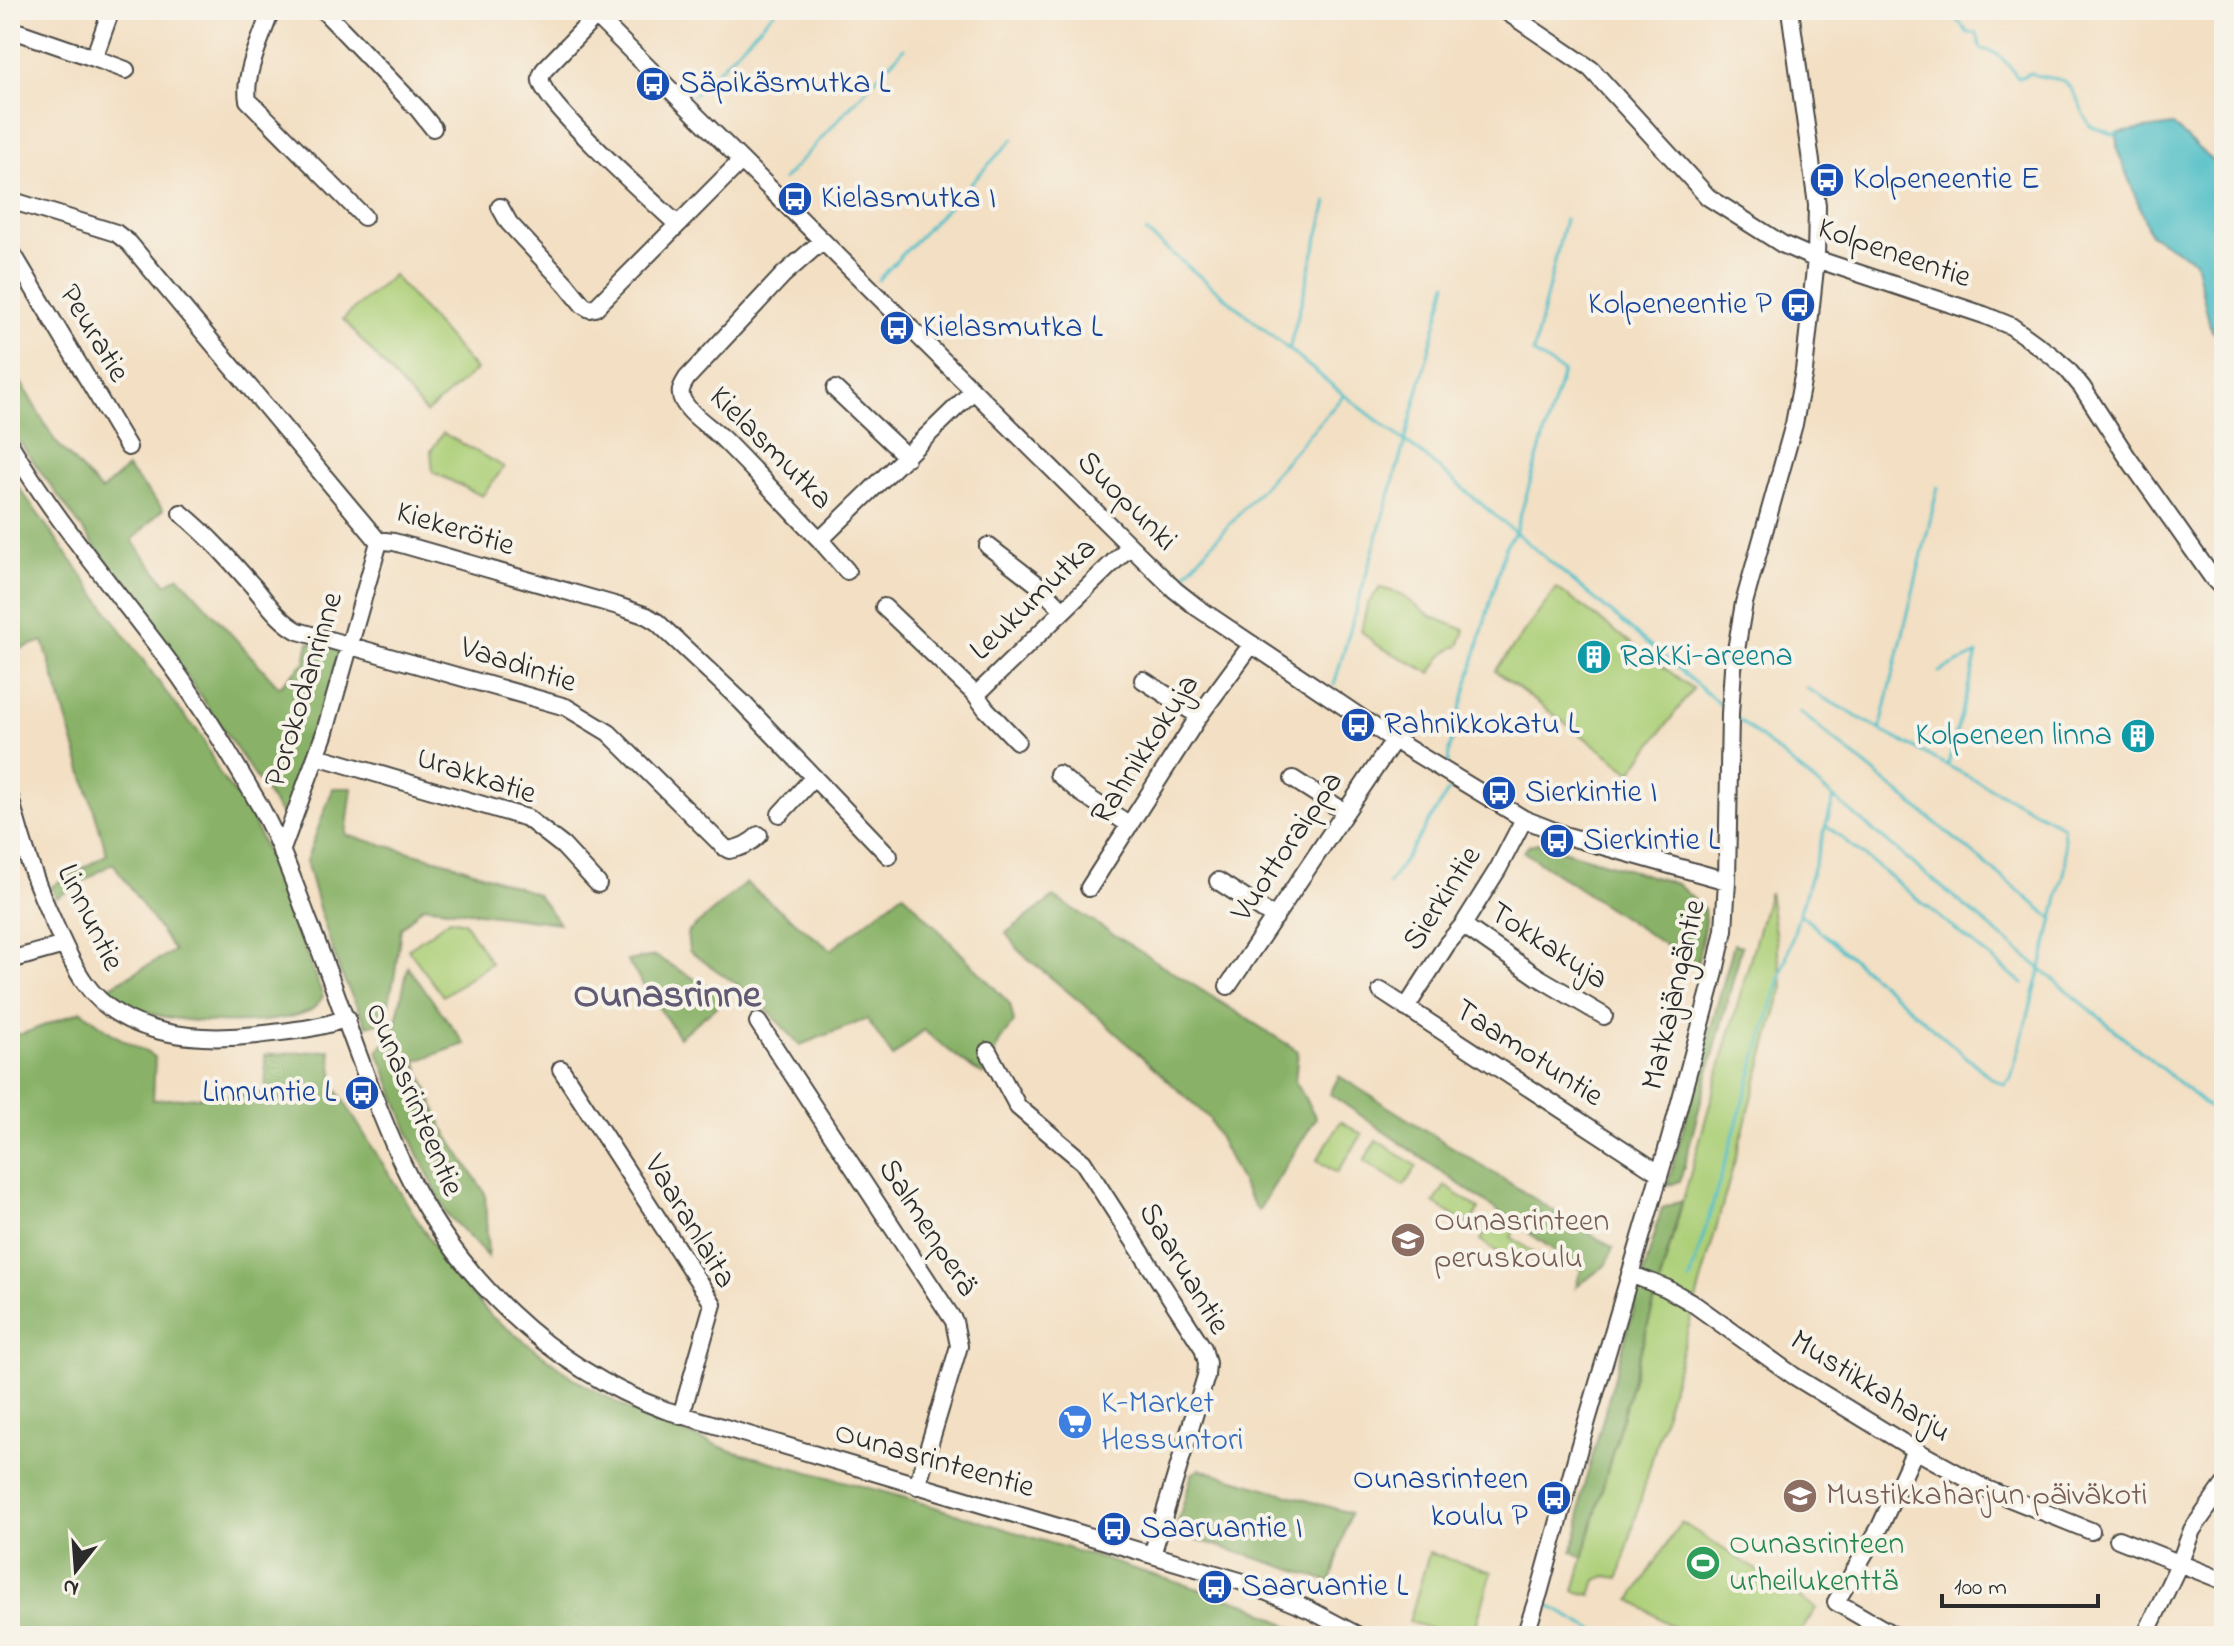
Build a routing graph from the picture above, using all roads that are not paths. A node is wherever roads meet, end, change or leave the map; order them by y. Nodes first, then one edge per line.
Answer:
1 (111, 10) edge
2 (271, 10) edge
3 (323, 10) edge
4 (1504, 10) edge
5 (1790, 10) edge
6 (593, 13) edge
7 (10, 29) edge
8 (94, 58) junction
9 (126, 70) dead end
10 (433, 128) dead end
11 (741, 161) junction
12 (10, 200) edge
13 (500, 207) dead end
14 (364, 217) dead end
15 (677, 224) junction
16 (822, 241) junction
17 (10, 249) edge
18 (1816, 259) junction
19 (835, 389) dead end
20 (973, 391) junction
21 (10, 444) edge
22 (128, 447) dead end
23 (907, 457) junction
24 (181, 513) dead end
25 (820, 540) junction
26 (379, 542) junction
27 (988, 546) dead end
28 (1130, 546) junction
29 (847, 571) dead end
30 (2224, 590) edge
31 (884, 607) dead end
32 (1063, 610) junction
33 (1252, 644) junction
34 (349, 645) junction
35 (1143, 680) dead end
36 (976, 695) junction
37 (1199, 716) junction
38 (1394, 740) junction
39 (1017, 741) dead end
40 (317, 756) junction
41 (1058, 774) dead end
42 (814, 777) junction
43 (1293, 779) dead end
44 (10, 797) edge
45 (1345, 812) junction
46 (780, 814) dead end
47 (13, 818) edge
48 (1524, 819) junction
49 (1130, 825) junction
50 (759, 835) dead end
51 (281, 852) junction
52 (889, 856) dead end
53 (1218, 881) dead end
54 (1727, 881) junction
55 (598, 884) dead end
56 (1089, 888) dead end
57 (1275, 918) junction
58 (1463, 925) junction
59 (64, 945) junction
60 (10, 960) edge
61 (1228, 986) dead end
62 (1381, 991) dead end
63 (1406, 1008) junction
64 (1604, 1016) dead end
65 (347, 1018) junction
66 (758, 1022) dead end
67 (988, 1051) dead end
68 (561, 1069) dead end
69 (1659, 1173) junction
70 (1630, 1274) junction
71 (681, 1416) junction
72 (1915, 1450) junction
73 (2224, 1485) edge
74 (917, 1486) junction
75 (2091, 1531) dead end
76 (2118, 1539) dead end
77 (1152, 1555) junction
78 (2180, 1562) junction
79 (2224, 1581) edge
80 (1359, 1636) edge
81 (1525, 1636) edge
82 (1895, 1636) edge
83 (2145, 1636) edge

1 - 8 street
2 - 14 street
3 - 10 street
4 - 18 street, Kolpeneentie
5 - 18 street, Matkajängäntie
6 - 11 street, Suopunki
6 - 15 street
7 - 8 street
8 - 9 street
11 - 15 street
11 - 16 street, Suopunki
12 - 26 street, Kiekerötie
13 - 15 street
16 - 20 street, Suopunki
16 - 25 street, Kielasmutka
17 - 22 street, Peuratie
18 - 30 street, Kolpeneentie
18 - 54 street, Matkajängäntie
19 - 23 street
20 - 23 street, Kielasmutka
20 - 28 street, Suopunki
21 - 51 street, Ounasrinteentie
23 - 25 street, Kielasmutka
24 - 34 street, Vaadintie
25 - 29 street
26 - 34 street, Porokodanrinne
26 - 42 street, Kiekerötie
27 - 32 street
28 - 32 street, Leukumutka
28 - 33 street, Suopunki
31 - 36 street, Leukumutka
32 - 36 street, Leukumutka
33 - 37 street, Rahnikkokuja
33 - 38 street, Suopunki
34 - 40 street, Porokodanrinne
34 - 50 street, Vaadintie
35 - 37 street
36 - 39 street, Leukumutka
37 - 49 street, Rahnikkokuja
38 - 45 street, Vuottoraippa
38 - 48 street, Suopunki
40 - 51 street, Porokodanrinne
40 - 55 street, Urakkatie
41 - 49 street
42 - 46 street
42 - 52 street, Kiekerötie
43 - 45 street
44 - 47 street, Linnuntie
45 - 57 street, Vuottoraippa
47 - 59 street, Linnuntie
48 - 54 street, Suopunki
48 - 58 street, Sierkintie
49 - 56 street, Rahnikkokuja
51 - 65 street, Ounasrinteentie
53 - 57 street
54 - 69 street, Matkajängäntie
57 - 61 street, Vuottoraippa
58 - 63 street, Sierkintie
58 - 64 street, Tokkakuja
59 - 60 street
59 - 65 street, Linnuntie
62 - 63 street, Taamotuntie
63 - 69 street, Taamotuntie
65 - 71 street, Ounasrinteentie
66 - 74 street, Salmenperä
67 - 77 street, Saaruantie
68 - 71 street, Vaaranlaita
69 - 70 street, Matkajängäntie
70 - 72 street, Mustikkaharju
70 - 81 street, Matkajängäntie
71 - 74 street, Ounasrinteentie
72 - 75 street, Mustikkaharju
72 - 82 street
73 - 78 street
74 - 77 street, Ounasrinteentie
76 - 78 street
77 - 80 street, Ounasrinteentie
78 - 79 street
78 - 83 street

